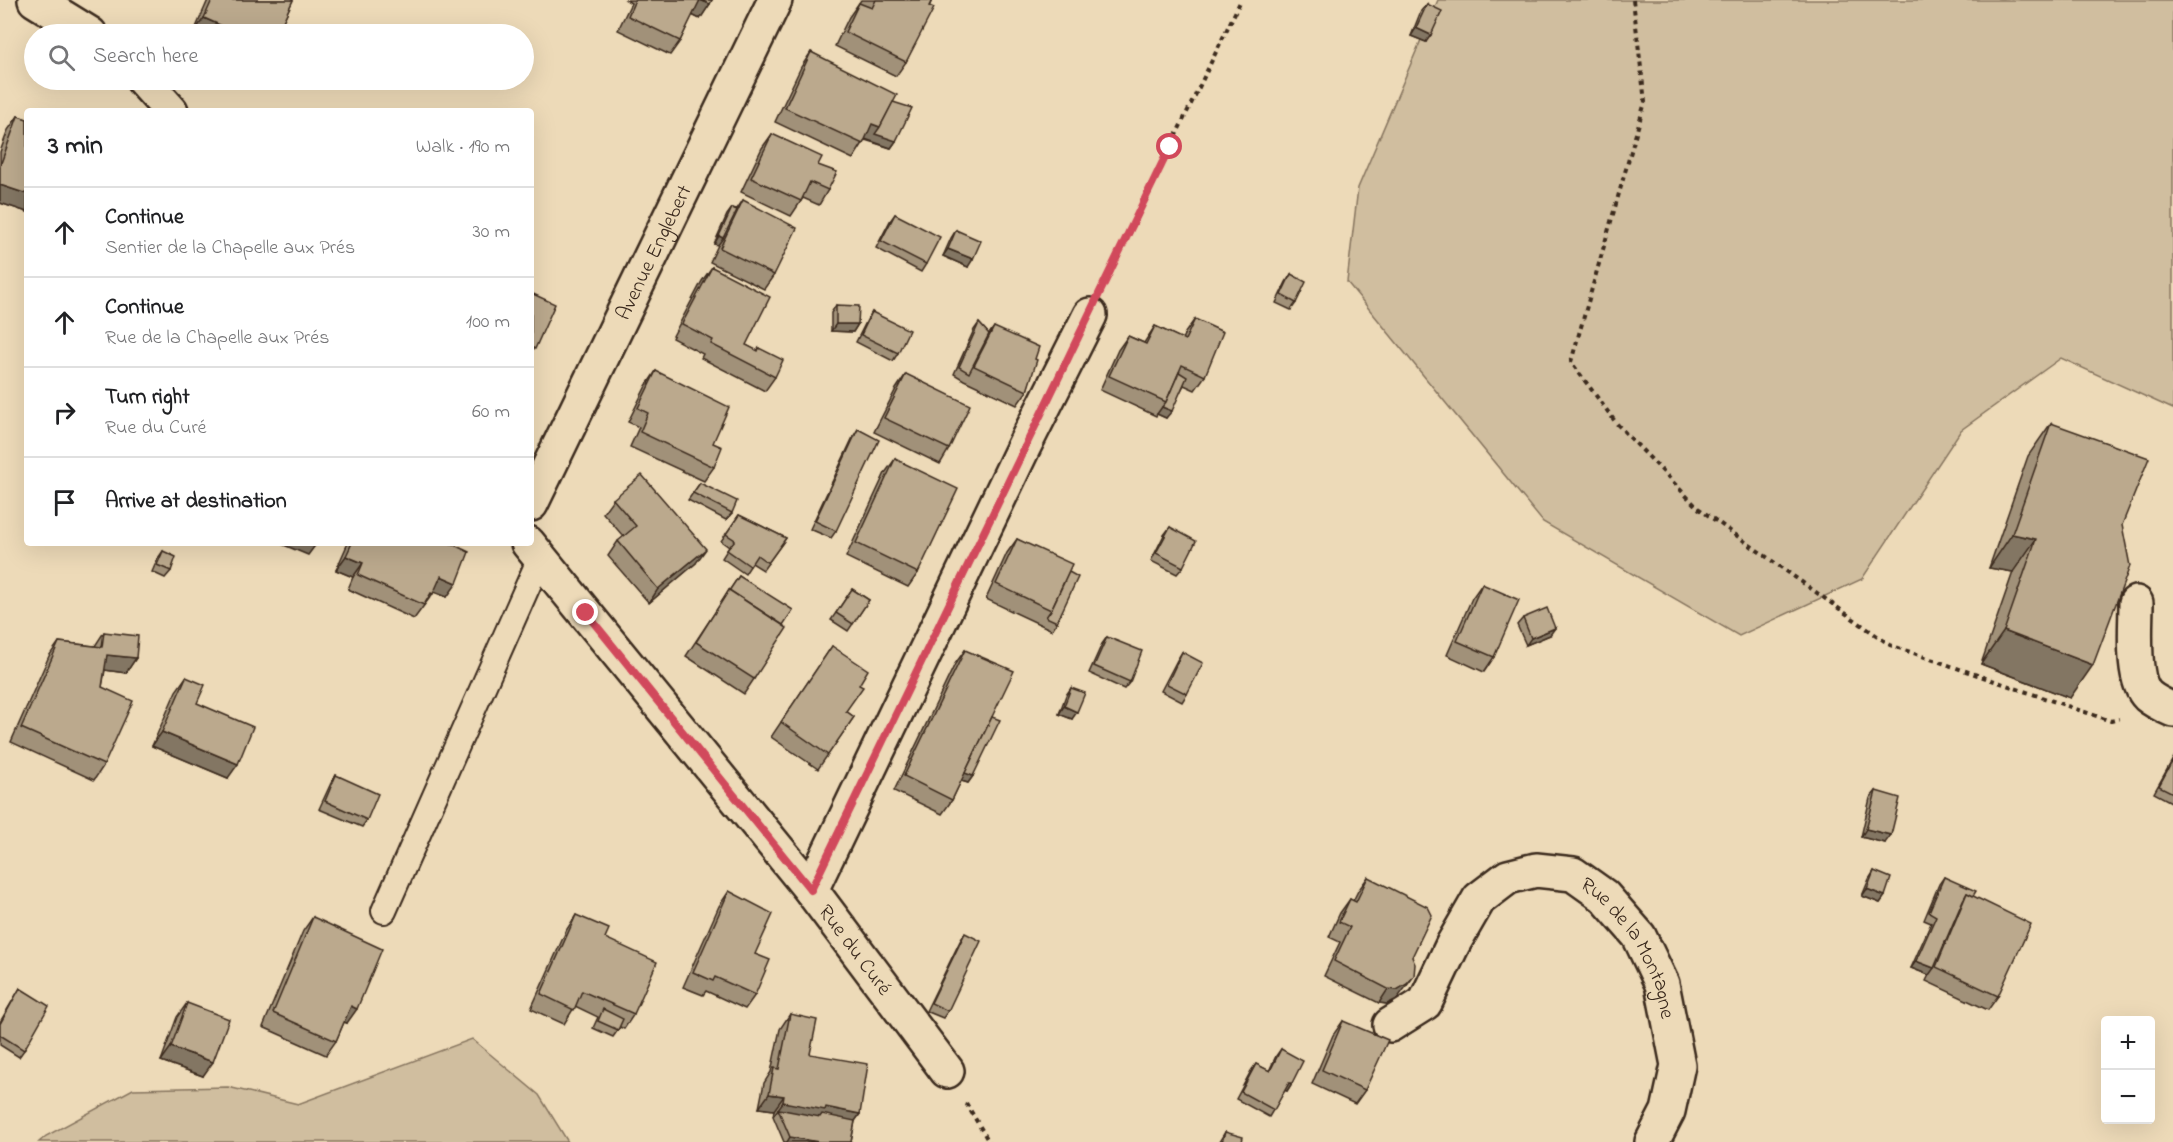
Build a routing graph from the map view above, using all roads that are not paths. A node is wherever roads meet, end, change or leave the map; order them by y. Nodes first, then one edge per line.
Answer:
1 (35, 0) edge
2 (775, 0) edge
3 (74, 24) edge
4 (152, 90) edge
5 (168, 108) edge
6 (1090, 315) road end
7 (534, 498) edge
8 (535, 550) edge
9 (2136, 603) dead end
10 (2168, 708) edge
11 (811, 890) junction
12 (384, 911) dead end
13 (1390, 1025) dead end
14 (947, 1071) road end
15 (1652, 1142) edge

1 - 3 street
2 - 7 street, Avenue Englebert
4 - 5 street
6 - 11 street
8 - 11 street, Rue du Curé
8 - 12 lane
9 - 10 street
11 - 14 street, Rue du Curé
13 - 15 street, Rue de la Montagne

